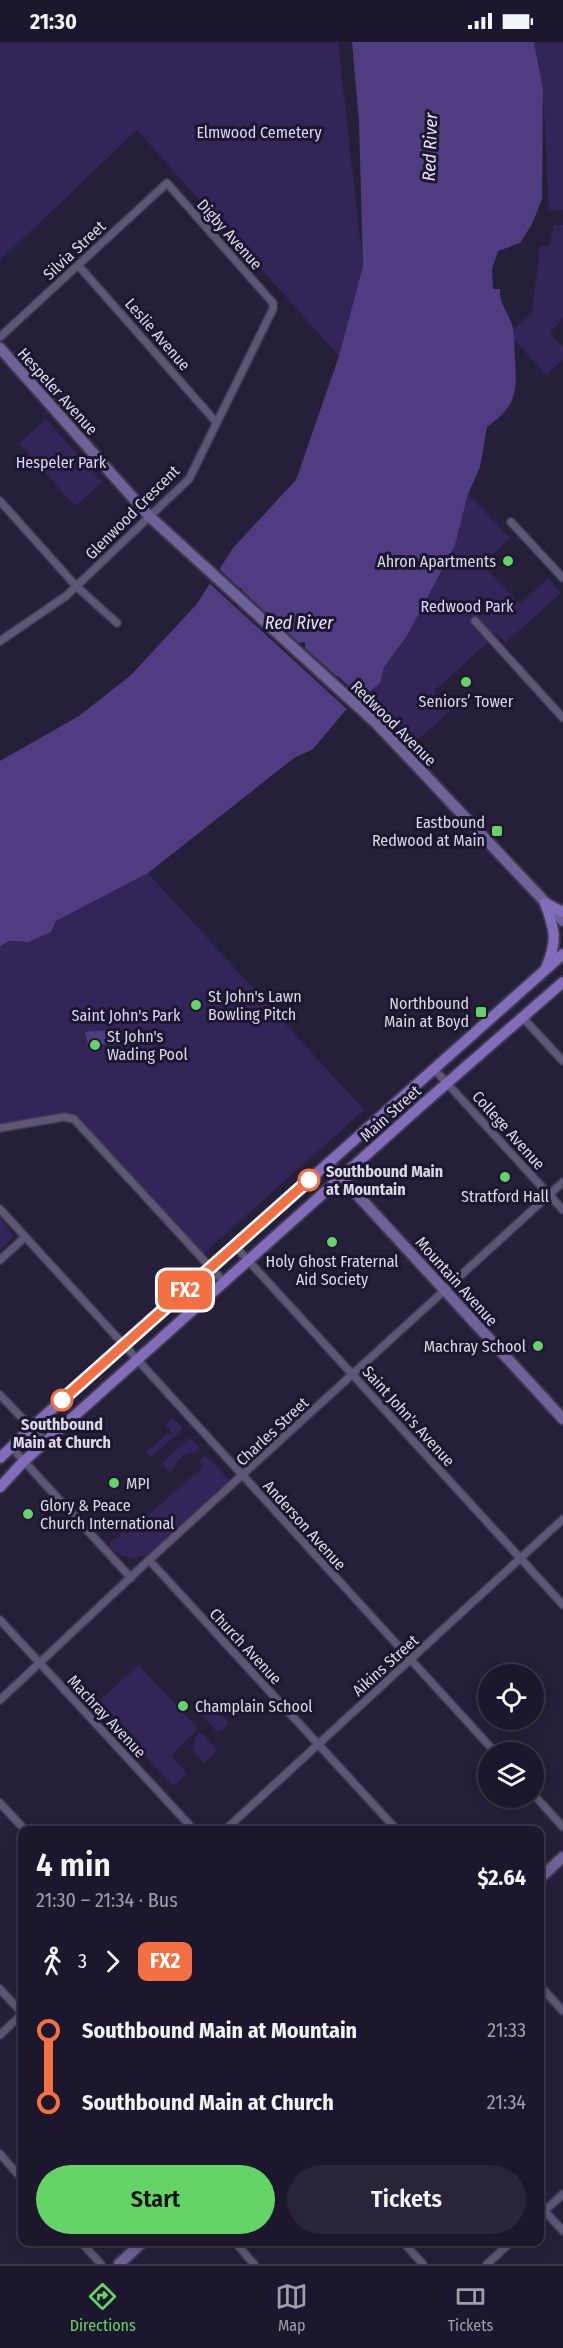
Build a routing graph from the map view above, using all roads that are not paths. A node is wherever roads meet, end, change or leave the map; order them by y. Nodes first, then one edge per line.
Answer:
1 (167, 183) joint
2 (78, 265) junction
3 (273, 303) joint
4 (0, 337) edge
5 (0, 348) edge
6 (216, 422) junction
7 (0, 501) edge
8 (149, 516) junction
9 (511, 522) dead end
10 (192, 557) joint
11 (563, 578) edge
12 (76, 586) junction
13 (475, 621) dead end
14 (117, 623) dead end
15 (0, 641) edge
16 (563, 718) edge
17 (545, 903) junction
18 (563, 912) edge
19 (563, 921) edge
20 (563, 954) edge
21 (544, 972) junction
22 (563, 982) edge
23 (523, 1018) junction
24 (563, 1061) edge
25 (434, 1069) junction
26 (448, 1082) junction
27 (0, 1128) edge
28 (328, 1163) junction
29 (342, 1178) junction
30 (563, 1182) edge
31 (549, 1195) junction
32 (0, 1209) edge
33 (563, 1210) edge
34 (26, 1237) junction
35 (235, 1246) junction
36 (0, 1260) edge
37 (249, 1261) junction
38 (211, 1267) junction
39 (224, 1282) junction
40 (445, 1291) junction
41 (124, 1345) junction
42 (136, 1360) junction
43 (353, 1374) junction
44 (0, 1395) edge
45 (563, 1419) edge
46 (31, 1428) junction
47 (45, 1442) junction
48 (11, 1447) junction
49 (0, 1458) edge
50 (24, 1461) junction
51 (243, 1476) junction
52 (0, 1487) edge
53 (563, 1519) edge
54 (520, 1558) junction
55 (148, 1560) junction
56 (131, 1578) junction
57 (563, 1605) edge
58 (0, 1620) edge
59 (411, 1660) junction
60 (39, 1663) junction
61 (0, 1700) edge
62 (486, 1742) edge
63 (318, 1744) junction
64 (0, 1803) edge
65 (544, 1806) edge
66 (21, 1826) edge
67 (190, 1826) edge
68 (229, 1826) edge
69 (393, 1826) edge
70 (563, 1827) edge
71 (563, 1857) edge
72 (544, 1874) edge
73 (0, 1989) edge
74 (544, 1990) edge
75 (18, 2009) edge
76 (563, 2011) edge
77 (18, 2018) edge
78 (0, 2035) edge
79 (0, 2154) edge
80 (18, 2174) edge
81 (563, 2194) edge
82 (544, 2209) edge
83 (544, 2213) edge
84 (563, 2231) edge
85 (85, 2246) edge
86 (139, 2246) edge
87 (238, 2246) edge
88 (407, 2246) edge
89 (507, 2246) edge
90 (101, 2264) edge
91 (119, 2264) edge
92 (254, 2264) edge
93 (423, 2264) edge
94 (487, 2264) edge

1 - 2 street, Silvia Street
1 - 3 street, Digby Avenue
2 - 4 street, Silvia Street
2 - 6 street, Leslie Avenue
3 - 6 street, Glenwood Crescent
5 - 8 main road, Hespeler Avenue
6 - 8 street, Glenwood Crescent
7 - 12 street
8 - 10 main road, Hespeler Avenue
8 - 12 street, Glenwood Crescent
9 - 11 street
10 - 17 main road, Redwood Avenue
12 - 14 street
12 - 15 street, Glenwood Crescent
13 - 16 street
17 - 18 main road
17 - 19 main road, Redwood Avenue
17 - 21 main road
20 - 21 main road, Main Street
21 - 25 main road, Main Street
22 - 23 main road, Main Street
23 - 24 street
23 - 26 main road, Main Street
25 - 26 street, College Avenue
25 - 28 main road, Main Street
26 - 29 main road, Main Street
26 - 31 street, College Avenue
27 - 38 street
28 - 29 main road, Mountain Avenue
28 - 35 main road, Main Street
29 - 37 main road, Main Street
29 - 40 main road, Mountain Avenue
30 - 31 street, Charles Street
31 - 33 street, College Avenue
31 - 40 street, Charles Street
32 - 34 street, Anderson Avenue
34 - 36 street
34 - 41 street, Anderson Avenue
35 - 37 street, Saint John's Avenue
35 - 38 main road, Main Street
37 - 39 main road, Main Street
37 - 43 street, Saint John's Avenue
38 - 39 street
38 - 41 main road, Main Street
39 - 42 main road, Main Street
40 - 43 street, Charles Street
40 - 45 main road, Mountain Avenue
41 - 42 street, Anderson Avenue
41 - 46 main road, Main Street
42 - 47 main road, Main Street
42 - 51 street, Anderson Avenue
43 - 51 street, Charles Street
43 - 54 street, Saint John's Avenue
44 - 46 street
46 - 47 street
46 - 48 main road, Main Street
47 - 50 main road, Main Street
48 - 49 main road, Main Street
48 - 50 street
50 - 52 main road, Main Street
50 - 56 street
51 - 55 street, Charles Street
51 - 59 street, Anderson Avenue
53 - 54 street, Aikins Street
54 - 57 street, Saint John's Avenue
54 - 59 street, Aikins Street
55 - 56 street, Charles Street
55 - 63 street, Church Avenue
56 - 60 street, Charles Street
58 - 60 street, Machray Avenue
59 - 62 street, Anderson Avenue
59 - 63 street, Aikins Street
60 - 61 street, Charles Street
60 - 67 street, Machray Avenue
63 - 68 street, Aikins Street
63 - 69 street, Church Avenue
64 - 66 street
65 - 70 street
71 - 72 main road
73 - 75 street
74 - 76 street
77 - 78 street
79 - 80 street
81 - 82 street
83 - 84 street
85 - 90 street
86 - 91 main road
87 - 92 street
88 - 93 street
89 - 94 street

